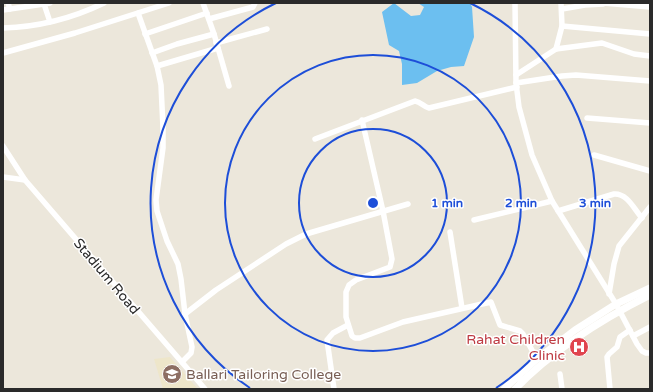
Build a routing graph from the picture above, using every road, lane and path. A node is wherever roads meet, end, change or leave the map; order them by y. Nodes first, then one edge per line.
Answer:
1 (104, 3) edge
2 (169, 3) edge
3 (203, 3) edge
4 (255, 3) edge
5 (515, 3) edge
6 (603, 3) edge
7 (47, 4) edge
8 (585, 4) edge
9 (9, 6) edge
10 (561, 6) edge
11 (650, 7) edge
12 (3, 10) edge
13 (138, 13) junction
14 (208, 16) junction
15 (50, 22) junction
16 (562, 26) junction
17 (3, 28) edge
18 (267, 28) dead end
19 (145, 34) junction
20 (214, 34) junction
21 (650, 34) edge
22 (217, 45) junction
23 (556, 49) junction
24 (3, 53) edge
25 (152, 53) junction
26 (650, 56) edge
27 (157, 66) junction
28 (516, 75) junction
29 (650, 81) edge
30 (517, 85) junction
31 (229, 86) dead end
32 (587, 118) dead end
33 (362, 120) junction
34 (650, 123) edge
35 (315, 139) dead end
36 (3, 146) edge
37 (594, 155) dead end
38 (650, 171) edge
39 (3, 177) edge
40 (25, 180) junction
41 (552, 201) junction
42 (408, 204) dead end
43 (650, 207) edge
44 (383, 211) junction
45 (558, 211) junction
46 (642, 218) junction
47 (474, 220) dead end
48 (450, 232) dead end
49 (650, 288) edge
50 (609, 294) junction
51 (650, 295) edge
52 (616, 304) junction
53 (462, 308) junction
54 (620, 311) junction
55 (185, 314) junction
56 (348, 325) junction
57 (650, 327) edge
58 (631, 333) junction
59 (650, 353) edge
60 (537, 359) junction
61 (183, 361) junction
62 (560, 374) dead end
63 (520, 379) junction
64 (205, 389) edge
65 (334, 389) edge
66 (504, 389) edge
67 (515, 389) edge
68 (562, 389) edge
69 (610, 389) edge

1 - 15 street
2 - 13 street
3 - 14 street
4 - 14 street
5 - 28 street
6 - 8 street
6 - 11 street
7 - 9 street
7 - 15 street
8 - 10 street
9 - 12 street
10 - 16 street
13 - 19 street
13 - 24 street
14 - 19 street
14 - 20 street
15 - 17 street
16 - 21 street
16 - 23 street
18 - 22 street
19 - 25 street
20 - 22 street
20 - 25 street
22 - 27 street
22 - 31 street
23 - 26 street
23 - 28 street
25 - 27 street
27 - 55 street
28 - 30 street
29 - 30 street
30 - 33 street
30 - 41 street
32 - 34 street
33 - 35 street
33 - 44 street
36 - 40 street, Stadium Road
37 - 38 street
39 - 40 street
40 - 61 street, Stadium Road
41 - 45 street
41 - 47 street
42 - 44 street
43 - 46 street
44 - 55 street
44 - 56 street
45 - 46 street
45 - 50 street
46 - 50 street
48 - 53 street
49 - 52 street
50 - 52 street
51 - 54 street
52 - 54 street
52 - 60 street
53 - 56 street
53 - 60 street
54 - 58 street
54 - 63 street
55 - 61 street
56 - 65 street
57 - 58 street
58 - 59 street
58 - 69 street
60 - 63 street
61 - 64 street, Stadium Road
62 - 68 street
63 - 66 street
63 - 67 street

